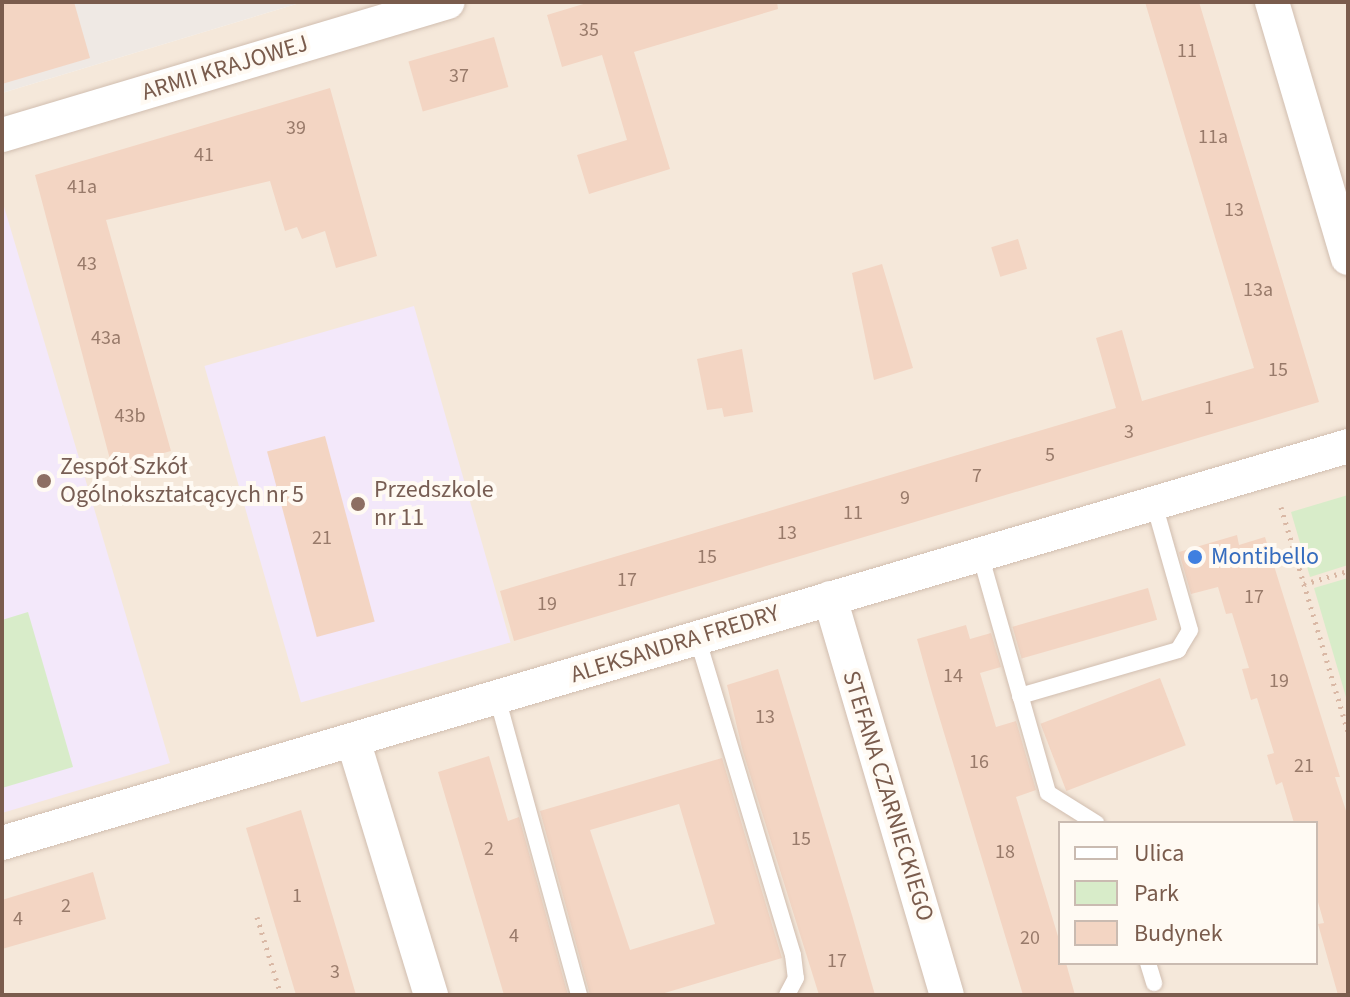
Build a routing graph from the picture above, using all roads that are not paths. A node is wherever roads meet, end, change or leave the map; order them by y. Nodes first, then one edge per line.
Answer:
1 (448, 2) edge
2 (1272, 2) edge
3 (2, 135) edge
4 (1348, 258) edge
5 (1348, 446) edge
6 (1154, 504) junction
7 (980, 554) junction
8 (830, 598) junction
9 (697, 637) junction
10 (1020, 696) junction
11 (497, 697) junction
12 (353, 740) junction
13 (1093, 821) edge
14 (2, 843) edge
15 (1149, 965) edge
16 (1154, 983) dead end
17 (431, 995) edge
18 (579, 995) edge
19 (787, 995) edge
20 (947, 995) edge

1 - 3 street, ARMII KRAJOWEJ
2 - 4 street
5 - 6 street, ALEKSANDRA FREDRY
6 - 7 street, ALEKSANDRA FREDRY
6 - 10 lane
7 - 8 street, ALEKSANDRA FREDRY
7 - 10 lane
8 - 9 street, ALEKSANDRA FREDRY
8 - 20 street, STEFANA CZARNIECKIEGO
9 - 11 street, ALEKSANDRA FREDRY
9 - 19 lane
10 - 13 lane
11 - 12 street, ALEKSANDRA FREDRY
11 - 18 lane
12 - 14 street, ALEKSANDRA FREDRY
12 - 17 street
15 - 16 lane

